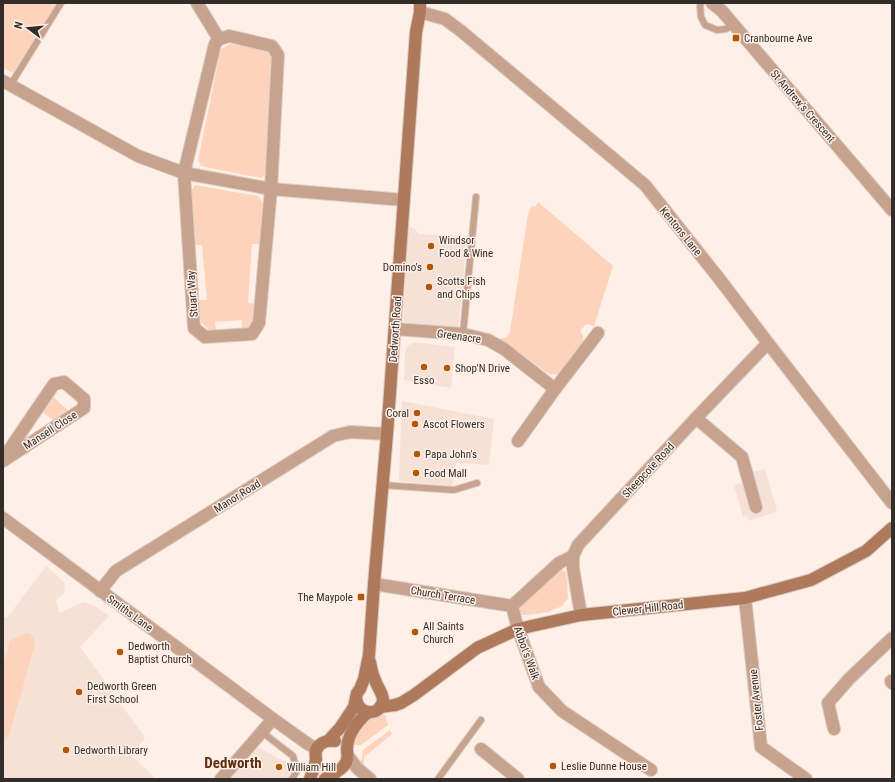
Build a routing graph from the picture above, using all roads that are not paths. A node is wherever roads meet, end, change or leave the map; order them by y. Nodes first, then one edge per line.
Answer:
1 (62, 3) edge
2 (197, 3) edge
3 (701, 3) edge
4 (712, 3) edge
5 (420, 7) edge
6 (724, 7) edge
7 (733, 24) junction
8 (219, 39) junction
9 (7, 83) edge
10 (184, 173) junction
11 (271, 190) junction
12 (476, 197) dead end
13 (404, 200) junction
14 (892, 210) edge
15 (395, 329) junction
16 (598, 333) dead end
17 (463, 334) junction
18 (768, 343) junction
19 (555, 389) junction
20 (696, 418) junction
21 (387, 434) junction
22 (518, 441) dead end
23 (3, 460) edge
24 (478, 483) dead end
25 (382, 485) junction
26 (892, 503) edge
27 (756, 507) dead end
28 (3, 518) edge
29 (892, 528) edge
30 (573, 556) junction
31 (374, 584) junction
32 (100, 591) junction
33 (745, 598) junction
34 (512, 606) junction
35 (581, 615) junction
36 (518, 629) junction
37 (892, 638) edge
38 (369, 654) junction
39 (379, 690) junction
40 (358, 693) junction
41 (407, 699) junction
42 (380, 708) junction
43 (368, 712) junction
44 (273, 719) junction
45 (481, 720) dead end
46 (834, 729) dead end
47 (262, 732) junction
48 (329, 740) junction
49 (481, 749) dead end
50 (347, 753) junction
51 (317, 754) junction
52 (651, 770) dead end
53 (334, 774) edge
54 (368, 777) edge
55 (221, 779) edge
56 (292, 779) edge
57 (310, 779) edge
58 (438, 779) edge
59 (518, 779) edge
60 (806, 779) edge

1 - 9 lane
2 - 8 street
3 - 7 lane
4 - 6 street, St Andrew's Crescent
5 - 13 main road, Dedworth Road
5 - 18 street, Kentons Lane
6 - 7 street, St Andrew's Crescent
7 - 14 street, St Andrew's Crescent
8 - 10 street
8 - 11 street
9 - 10 street
10 - 11 street
10 - 11 street, Stuart Way
11 - 13 street
12 - 17 lane
13 - 15 main road, Dedworth Road
15 - 17 street, Greenacre
15 - 21 main road, Dedworth Road
16 - 19 street
17 - 19 street, Greenacre
18 - 20 street, Sheepcote Road
18 - 26 street, Kentons Lane
19 - 22 street
20 - 27 street
20 - 30 street, Sheepcote Road
21 - 25 main road, Dedworth Road
21 - 32 street, Manor Road
23 - 23 street, Mansell Close
24 - 25 lane
25 - 31 main road, Dedworth Road
28 - 32 street, Smiths Lane
29 - 33 main road, Clewer Hill Road
30 - 34 street
30 - 35 street
31 - 34 street, Church Terrace
31 - 38 main road, Dedworth Road
32 - 44 street, Smiths Lane
33 - 35 main road, Clewer Hill Road
33 - 60 street, Foster Avenue
34 - 36 street, Abbot's Walk
35 - 36 main road, Clewer Hill Road
36 - 41 main road, Clewer Hill Road
36 - 52 street, Abbot's Walk
37 - 46 street
38 - 39 main road, Dedworth Road
38 - 40 main road, Dedworth Road
39 - 40 main road
39 - 41 main road
39 - 42 main road, Dedworth Road
40 - 43 main road
40 - 48 main road, Dedworth Road
41 - 42 main road, Clewer Hill Road
42 - 43 main road
43 - 50 main road
44 - 47 street
44 - 51 street, Smiths Lane
45 - 58 lane
47 - 55 street
47 - 56 lane
48 - 50 main road
48 - 51 main road, Dedworth Road
49 - 59 street
50 - 53 main road
50 - 54 street
51 - 53 main road
51 - 57 main road
53 - 54 street

